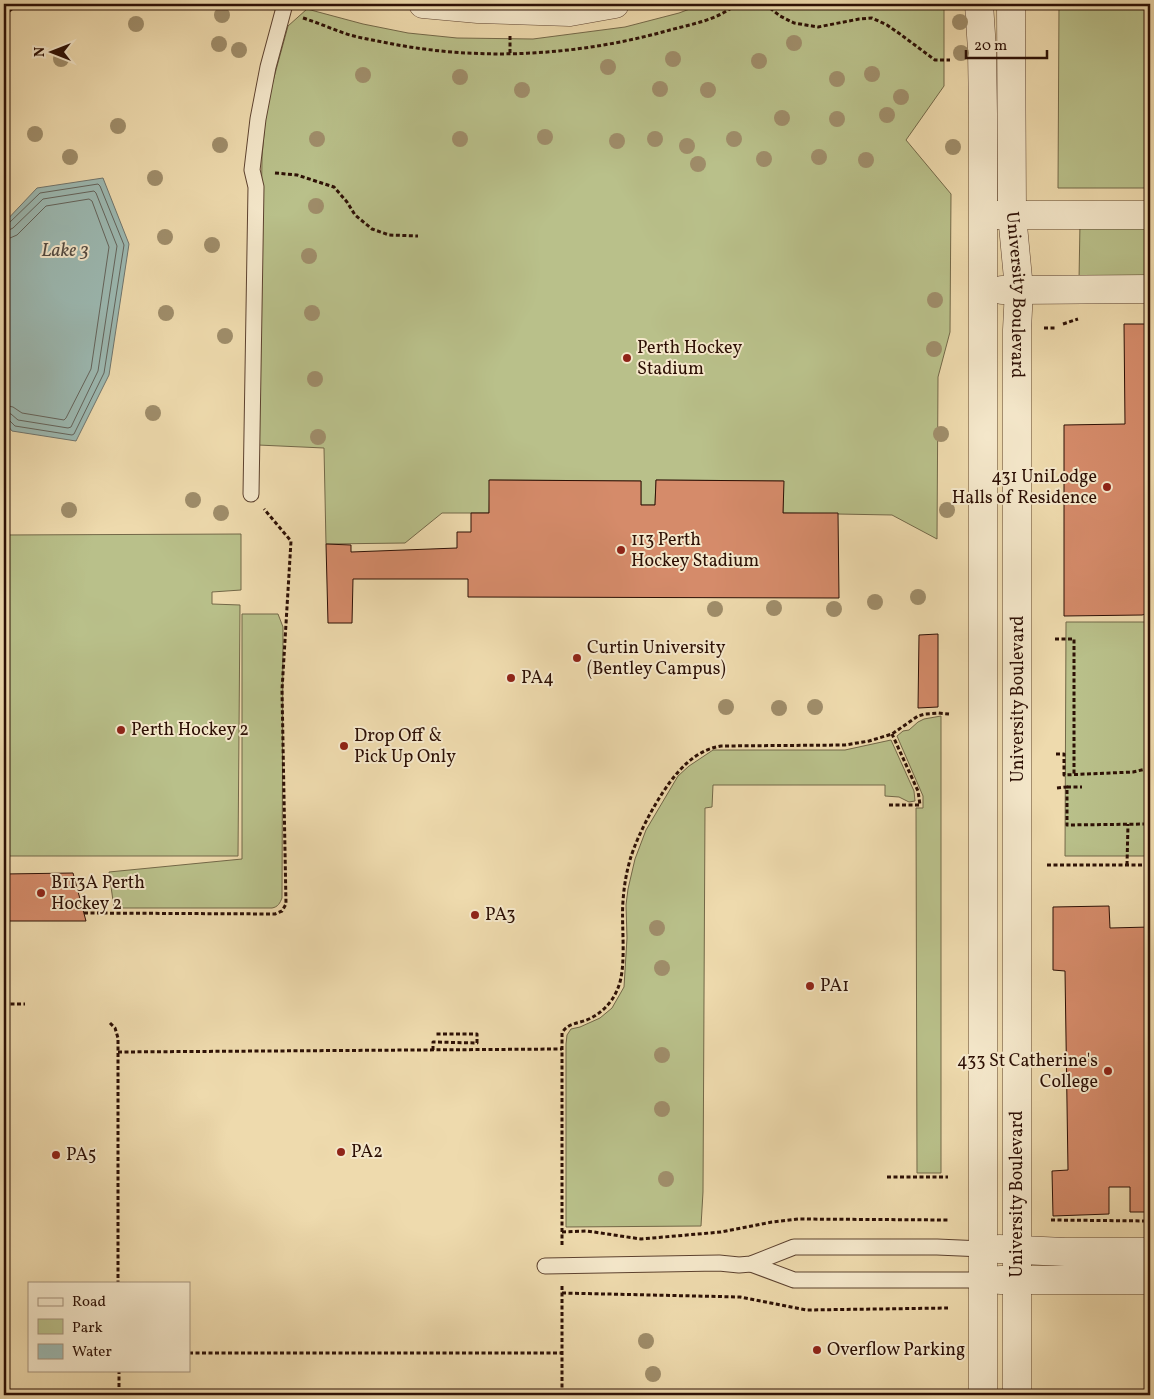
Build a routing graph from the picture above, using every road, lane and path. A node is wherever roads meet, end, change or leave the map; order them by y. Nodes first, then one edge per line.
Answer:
1 (18, 4) edge
2 (286, 4) edge
3 (423, 4) edge
4 (615, 4) edge
5 (765, 4) edge
6 (980, 4) edge
7 (1011, 4) edge
8 (478, 6) edge
9 (4, 15) edge
10 (950, 60) dead end
11 (252, 170) junction
12 (1012, 214) junction
13 (1150, 215) edge
14 (983, 216) junction
15 (418, 236) dead end
16 (1019, 289) junction
17 (1150, 289) edge
18 (983, 290) junction
19 (251, 494) joint
20 (1055, 639) dead end
21 (949, 714) dead end
22 (892, 734) junction
23 (1056, 754) dead end
24 (1150, 768) edge
25 (1074, 774) junction
26 (1067, 787) junction
27 (1082, 787) dead end
28 (1057, 788) dead end
29 (889, 805) dead end
30 (1128, 824) junction
31 (1150, 824) edge
32 (1047, 865) dead end
33 (1127, 865) junction
34 (1150, 865) edge
35 (84, 913) dead end
36 (4, 1004) edge
37 (25, 1004) dead end
38 (110, 1023) dead end
39 (435, 1034) dead end
40 (562, 1049) junction
41 (433, 1050) junction
42 (118, 1052) junction
43 (887, 1177) dead end
44 (948, 1178) dead end
45 (948, 1220) dead end
46 (1052, 1220) dead end
47 (1150, 1222) edge
48 (562, 1232) junction
49 (983, 1249) junction
50 (1017, 1250) junction
51 (1150, 1252) edge
52 (750, 1264) junction
53 (545, 1266) dead end
54 (562, 1266) junction
55 (983, 1280) junction
56 (1017, 1280) junction
57 (1150, 1280) edge
58 (118, 1282) edge
59 (562, 1293) junction
60 (948, 1308) dead end
61 (190, 1353) edge
62 (562, 1353) junction
63 (119, 1372) edge
64 (119, 1395) edge
65 (562, 1395) edge
66 (984, 1395) edge
67 (1017, 1395) edge

1 - 9 path
2 - 11 lane
3 - 8 street
4 - 8 street
5 - 10 path
6 - 14 street, University Boulevard
7 - 12 street, University Boulevard
11 - 15 path
11 - 19 lane
12 - 13 street
12 - 14 street
12 - 16 street, University Boulevard
14 - 18 street, University Boulevard
16 - 17 street
16 - 18 street
16 - 50 street, University Boulevard
18 - 49 street, University Boulevard
19 - 35 path
20 - 25 path
21 - 22 path
22 - 29 path
22 - 40 path
23 - 25 path
24 - 25 path
26 - 27 path
26 - 28 path
26 - 30 path
30 - 31 path
30 - 33 path
32 - 33 path
33 - 34 path
36 - 37 path
38 - 42 path
39 - 41 path
40 - 41 path
40 - 48 path
41 - 42 path
42 - 58 path
43 - 44 path
45 - 48 path
46 - 47 path
48 - 54 path
49 - 50 street
49 - 52 lane
49 - 55 street, University Boulevard
50 - 51 street
50 - 56 street, University Boulevard
52 - 54 lane
52 - 55 lane
53 - 54 lane
54 - 59 path
55 - 56 street
55 - 66 street, University Boulevard
56 - 57 street
56 - 67 street, University Boulevard
59 - 60 path
59 - 62 path
61 - 62 path
62 - 65 path
63 - 64 path

